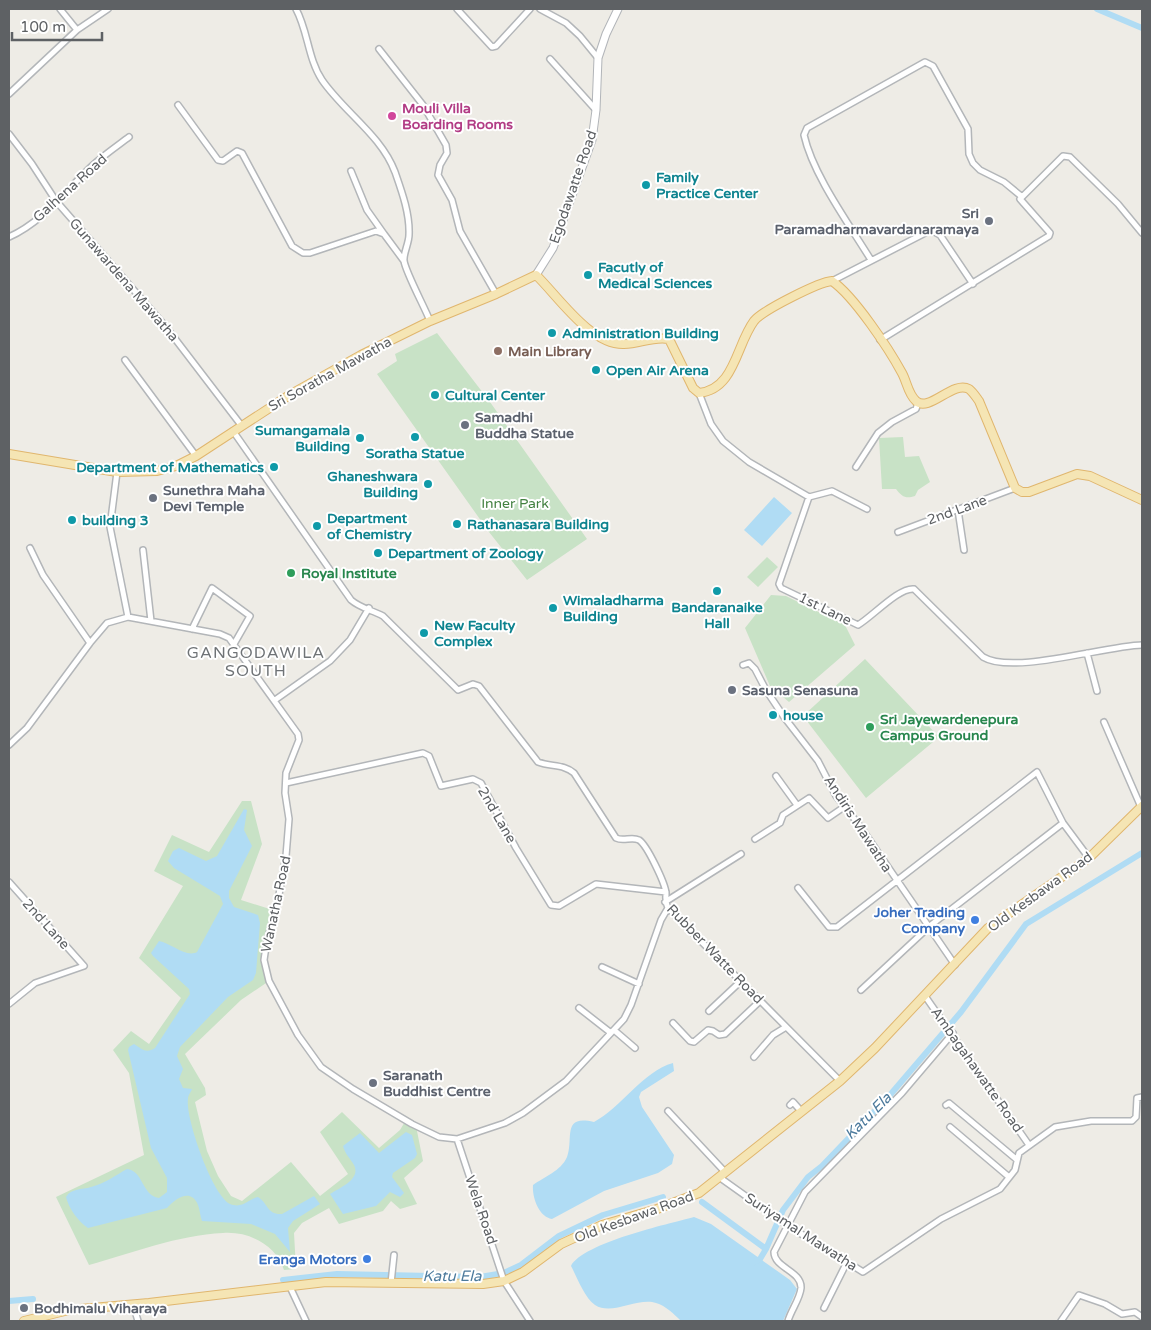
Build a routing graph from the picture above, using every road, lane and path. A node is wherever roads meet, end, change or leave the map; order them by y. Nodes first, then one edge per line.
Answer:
1 (60, 9) edge
2 (108, 9) edge
3 (296, 9) edge
4 (457, 9) edge
5 (530, 9) edge
6 (540, 9) edge
7 (618, 9) edge
8 (77, 30) junction
9 (379, 49) dead end
10 (598, 58) junction
11 (550, 59) dead end
12 (9, 94) edge
13 (178, 105) dead end
14 (596, 110) junction
15 (9, 134) edge
16 (129, 137) dead end
17 (351, 172) dead end
18 (1021, 196) junction
19 (56, 201) junction
20 (1142, 232) edge
21 (384, 234) junction
22 (9, 237) edge
23 (871, 260) junction
24 (404, 261) junction
25 (536, 274) junction
26 (832, 281) junction
27 (973, 284) junction
28 (496, 294) junction
29 (430, 321) junction
30 (880, 340) junction
31 (125, 360) dead end
32 (699, 393) junction
33 (918, 403) junction
34 (240, 425) junction
35 (232, 431) junction
36 (9, 454) edge
37 (196, 456) junction
38 (856, 467) dead end
39 (117, 472) junction
40 (1015, 488) junction
41 (809, 496) junction
42 (1142, 500) edge
43 (866, 509) dead end
44 (958, 510) junction
45 (898, 532) dead end
46 (30, 548) dead end
47 (143, 550) dead end
48 (964, 550) dead end
49 (368, 608) junction
50 (128, 617) junction
51 (151, 621) junction
52 (192, 629) junction
53 (90, 643) junction
54 (234, 644) junction
55 (1142, 645) edge
56 (1087, 653) junction
57 (743, 665) dead end
58 (1097, 691) dead end
59 (275, 700) junction
60 (1104, 722) dead end
61 (9, 745) edge
62 (776, 776) dead end
63 (286, 783) junction
64 (798, 805) junction
65 (844, 807) junction
66 (1142, 807) edge
67 (1063, 823) junction
68 (755, 839) dead end
69 (741, 854) dead end
70 (1089, 858) junction
71 (896, 881) junction
72 (9, 882) edge
73 (798, 888) dead end
74 (666, 892) junction
75 (665, 902) junction
76 (668, 908) junction
77 (928, 928) junction
78 (955, 965) junction
79 (602, 967) dead end
80 (741, 982) junction
81 (639, 984) junction
82 (861, 990) dead end
83 (925, 996) junction
84 (760, 1001) junction
85 (9, 1004) edge
86 (579, 1008) dead end
87 (709, 1011) dead end
88 (673, 1023) dead end
89 (786, 1027) junction
90 (612, 1032) junction
91 (953, 1033) junction
92 (635, 1048) dead end
93 (754, 1056) dead end
94 (840, 1081) junction
95 (1142, 1097) edge
96 (790, 1105) dead end
97 (946, 1105) dead end
98 (668, 1111) dead end
99 (801, 1111) junction
100 (950, 1127) dead end
101 (457, 1139) junction
102 (1029, 1145) junction
103 (1016, 1159) junction
104 (722, 1175) junction
105 (1009, 1177) junction
106 (786, 1225) junction
107 (394, 1255) dead end
108 (847, 1262) junction
109 (504, 1279) junction
110 (391, 1283) junction
111 (290, 1287) junction
112 (133, 1304) junction
113 (824, 1308) dead end
114 (1142, 1317) edge
115 (24, 1321) edge
116 (138, 1321) edge
117 (306, 1321) edge
118 (530, 1321) edge
119 (788, 1321) edge
120 (1061, 1321) edge

1 - 8 street
2 - 8 street
3 - 24 street
4 - 5 street
6 - 10 street
7 - 10 street, Egodawatte Road
8 - 12 street
9 - 28 street
10 - 14 street, Egodawatte Road
11 - 14 street
13 - 21 street
14 - 25 street, Egodawatte Road
15 - 19 street, Gunawardena Mawatha
16 - 19 street, Galhena Road
17 - 21 street
18 - 20 street
18 - 23 street
18 - 27 street
19 - 22 street, Galhena Road
19 - 34 street, Gunawardena Mawatha
21 - 24 street
23 - 26 street
23 - 27 street
24 - 29 street
25 - 28 main road, Sri Soratha Mawatha
25 - 32 main road
26 - 30 main road
26 - 32 main road
27 - 30 street
28 - 29 main road, Sri Soratha Mawatha
29 - 34 main road, Sri Soratha Mawatha
30 - 33 main road
31 - 37 street
32 - 41 street
33 - 38 street
33 - 40 main road
34 - 35 main road, Sri Soratha Mawatha
35 - 37 main road, Sri Soratha Mawatha
35 - 49 street, Rubber Watte Road
36 - 39 main road, Sri Soratha Mawatha
37 - 39 main road, Sri Soratha Mawatha
39 - 50 street
40 - 42 main road
40 - 44 street, 2nd Lane
41 - 43 street
41 - 56 street, 1st Lane
44 - 45 street, 2nd Lane
44 - 48 street
46 - 53 street
47 - 51 street
49 - 59 street
49 - 74 street, Rubber Watte Road
50 - 51 street, Wanatha Road
50 - 53 street, Wanatha Road
51 - 52 street, Wanatha Road
52 - 54 street, Wanatha Road
52 - 54 street
53 - 61 street, Wanatha Road
54 - 59 street, Wanatha Road
55 - 56 street, 1st Lane
56 - 58 street
57 - 65 street, Andiris Mawatha
59 - 63 street, Wanatha Road
60 - 66 street
62 - 64 street
63 - 74 street, 2nd Lane
63 - 101 street, Wanatha Road
64 - 65 street
64 - 68 street
65 - 71 street, Andiris Mawatha
66 - 70 main road, Old Kesbawa Road
67 - 70 street
67 - 71 street
67 - 77 street
69 - 75 street
70 - 78 main road, Old Kesbawa Road
71 - 73 street
71 - 77 street, Andiris Mawatha
72 - 85 street, 2nd Lane
74 - 75 street, Rubber Watte Road
75 - 76 street, Rubber Watte Road
76 - 80 street, Rubber Watte Road
76 - 81 street
77 - 78 street, Andiris Mawatha
77 - 82 street
78 - 83 main road, Old Kesbawa Road
79 - 81 street
80 - 84 street, Rubber Watte Road
80 - 87 street
81 - 90 street
83 - 91 street, Ambagahawatte Road
83 - 94 main road, Old Kesbawa Road
84 - 88 street
84 - 89 street, Rubber Watte Road
86 - 90 street
89 - 93 street
89 - 94 street, Rubber Watte Road
90 - 92 street
90 - 101 street
91 - 102 street, Ambagahawatte Road
91 - 106 street
94 - 99 main road, Old Kesbawa Road
95 - 102 street, Suriyamal Mawatha
96 - 99 street
97 - 103 street
98 - 104 street, Suriyamal Mawatha
99 - 104 main road, Old Kesbawa Road
100 - 105 street
101 - 109 street, Wela Road
102 - 103 street, Suriyamal Mawatha
103 - 105 street, Suriyamal Mawatha
104 - 106 street, Suriyamal Mawatha
104 - 109 main road, Old Kesbawa Road
105 - 108 street, Suriyamal Mawatha
106 - 108 street, Suriyamal Mawatha
106 - 119 street
107 - 110 street
108 - 113 street
109 - 110 main road, Old Kesbawa Road
109 - 118 street
110 - 111 main road, Old Kesbawa Road
111 - 112 main road, Old Kesbawa Road
111 - 117 street
112 - 115 main road, Old Kesbawa Road
112 - 116 street
114 - 120 street

